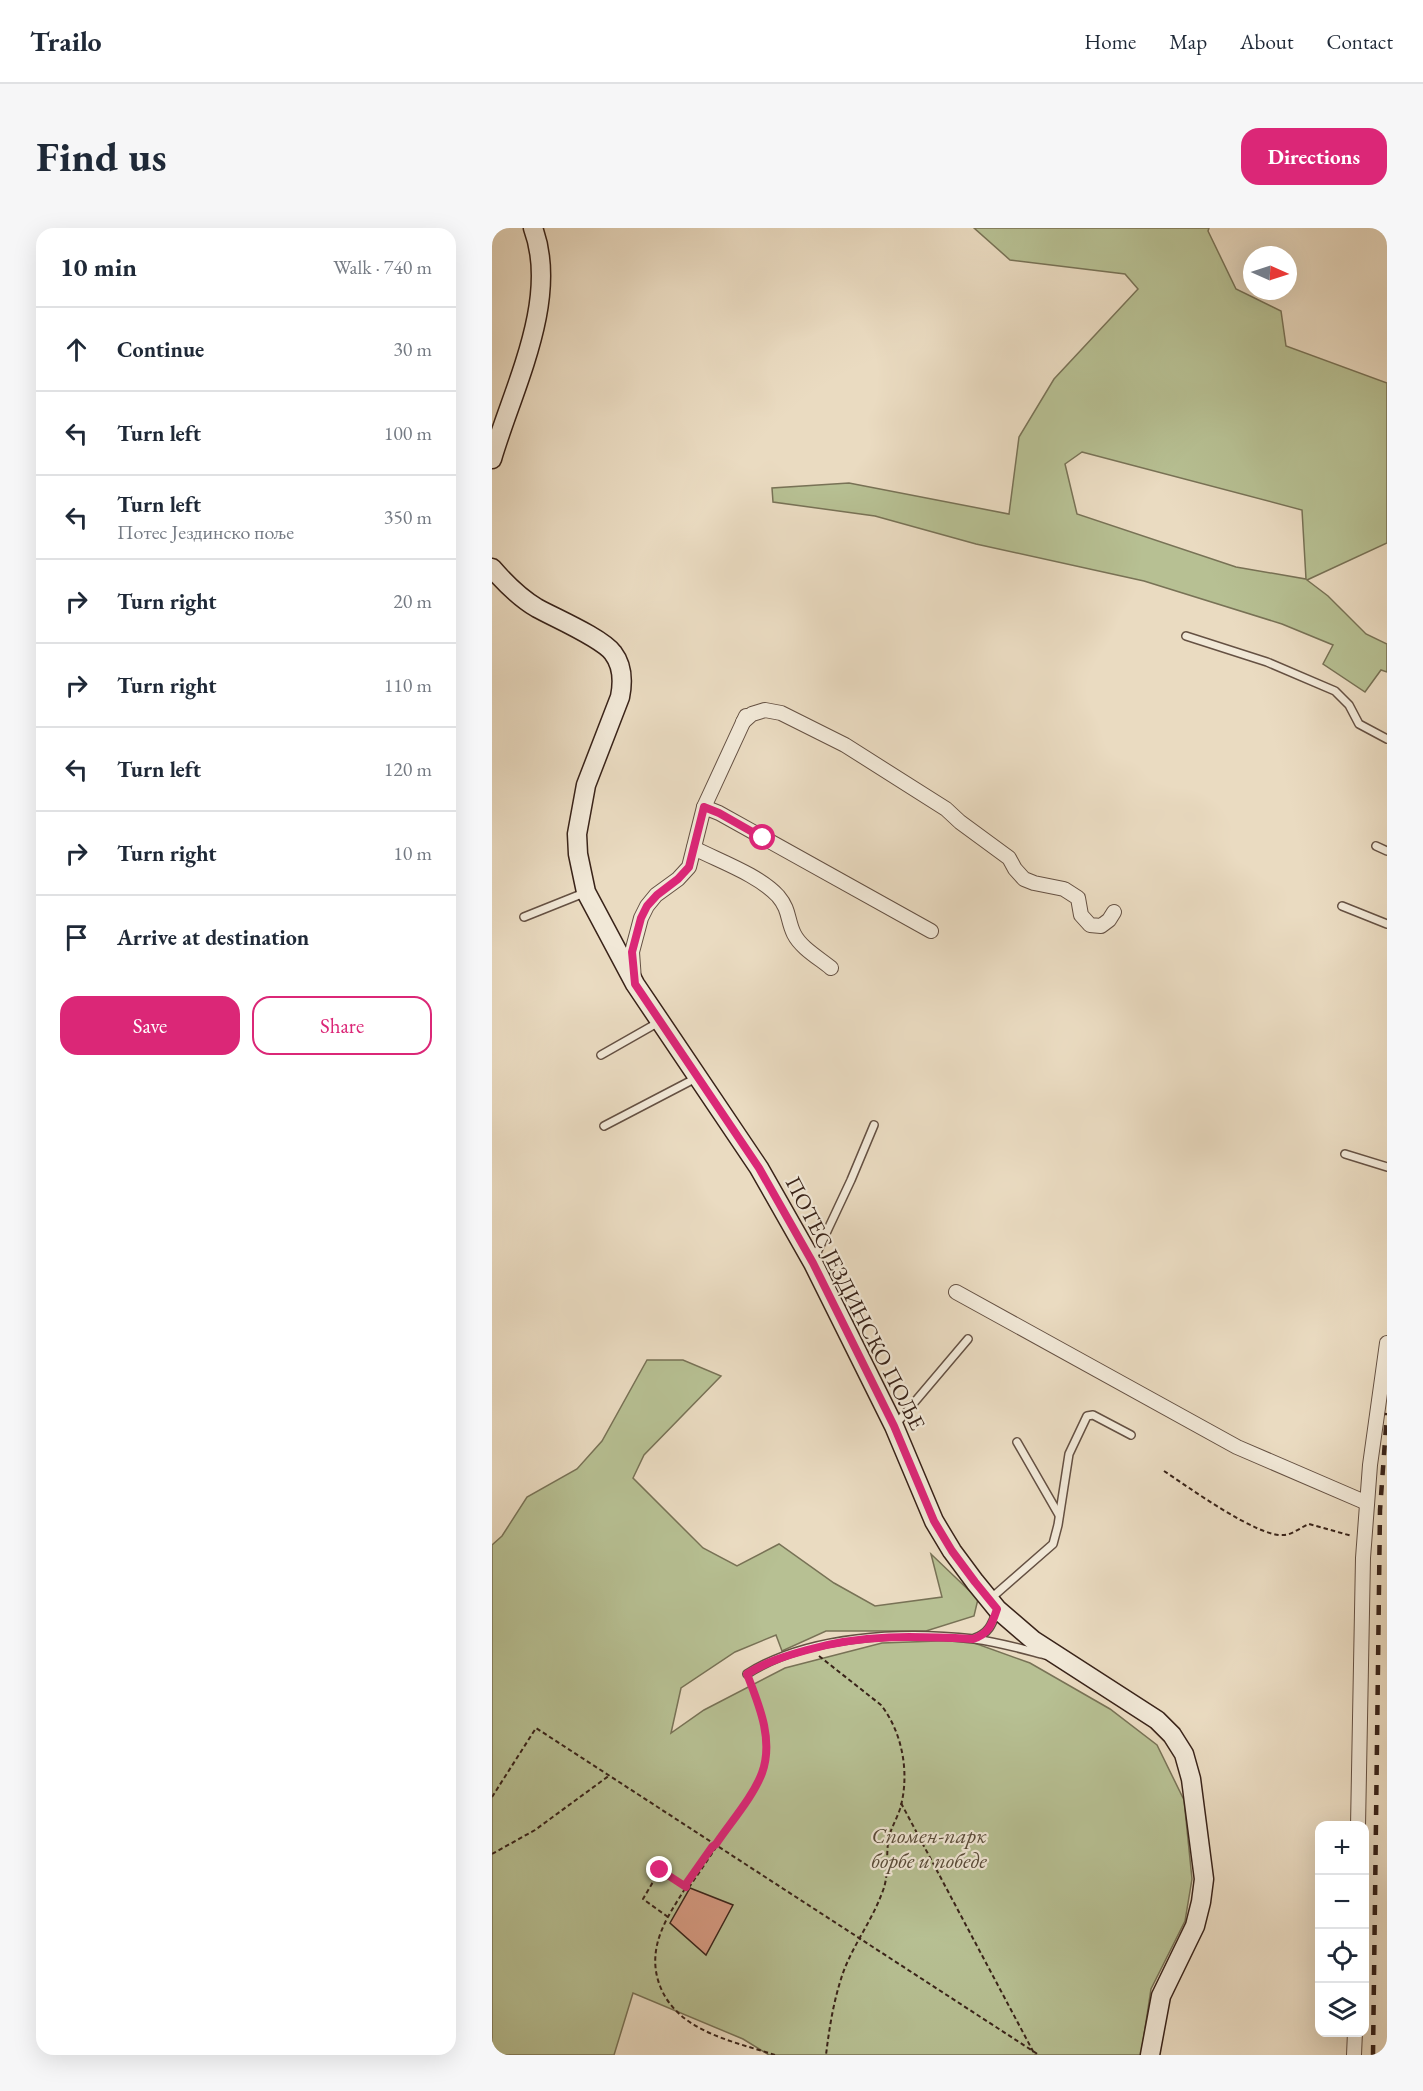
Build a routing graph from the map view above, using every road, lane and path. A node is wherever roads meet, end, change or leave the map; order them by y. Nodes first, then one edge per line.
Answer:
1 (532, 228) edge
2 (492, 456) edge
3 (492, 568) edge
4 (1186, 636) dead end
5 (749, 709) dead end
6 (743, 722) junction
7 (1387, 739) edge
8 (704, 807) junction
9 (1376, 846) dead end
10 (694, 848) junction
11 (1387, 851) edge
12 (586, 892) junction
13 (1342, 906) dead end
14 (1114, 912) dead end
15 (524, 917) dead end
16 (1387, 924) edge
17 (931, 931) dead end
18 (831, 968) dead end
19 (635, 984) junction
20 (660, 1022) junction
21 (601, 1055) dead end
22 (698, 1077) junction
23 (874, 1125) dead end
24 (604, 1126) dead end
25 (1345, 1154) dead end
26 (1387, 1167) edge
27 (813, 1263) junction
28 (957, 1292) dead end
29 (968, 1339) dead end
30 (1387, 1343) edge
31 (894, 1426) junction
32 (1131, 1435) dead end
33 (1017, 1442) dead end
34 (1164, 1470) dead end
35 (1367, 1503) junction
36 (1060, 1515) junction
37 (1364, 1539) junction
38 (993, 1604) junction
39 (973, 1639) junction
40 (810, 1649) junction
41 (1060, 1658) junction
42 (747, 1674) joint
43 (610, 1776) junction
44 (492, 1797) edge
45 (901, 1803) junction
46 (1358, 1821) edge
47 (716, 1844) junction
48 (492, 1854) edge
49 (686, 1887) junction
50 (668, 1917) junction
51 (860, 1938) junction
52 (1355, 2037) edge
53 (1036, 2054) edge
54 (775, 2055) edge
55 (826, 2055) edge
56 (1150, 2055) edge
57 (1354, 2055) edge

1 - 2 main road
3 - 12 main road, ПОТЕС ЈЕЗДИНСКО ПОЉЕ
4 - 7 lane
5 - 6 street
6 - 8 street
6 - 14 street
8 - 10 street
8 - 17 street
9 - 11 lane
10 - 18 street
10 - 19 street
12 - 15 lane
12 - 19 main road, ПОТЕС ЈЕЗДИНСКО ПОЉЕ
13 - 16 lane
19 - 20 main road, ПОТЕС ЈЕЗДИНСКО ПОЉЕ
20 - 21 lane
20 - 22 main road, ПОТЕС ЈЕЗДИНСКО ПОЉЕ
22 - 24 lane
22 - 27 main road, ПОТЕС ЈЕЗДИНСКО ПОЉЕ
23 - 27 lane
25 - 26 lane
27 - 31 main road, ПОТЕС ЈЕЗДИНСКО ПОЉЕ
28 - 35 street
29 - 31 lane
30 - 35 street
31 - 38 main road, ПОТЕС ЈЕЗДИНСКО ПОЉЕ
32 - 36 lane
33 - 36 lane
34 - 37 path
35 - 37 street
36 - 38 lane
37 - 46 street
38 - 39 lane
38 - 41 main road, ПОТЕС ЈЕЗДИНСКО ПОЉЕ
39 - 40 lane
39 - 41 lane
40 - 42 lane
40 - 45 path
41 - 56 main road, ПОТЕС ЈЕЗДИНСКО ПОЉЕ
42 - 47 path
43 - 44 path
43 - 47 path
43 - 48 path
45 - 51 path
45 - 53 path
47 - 49 path
47 - 51 path
49 - 50 path
49 - 50 path
50 - 54 path
51 - 53 path
51 - 55 path
52 - 57 street

